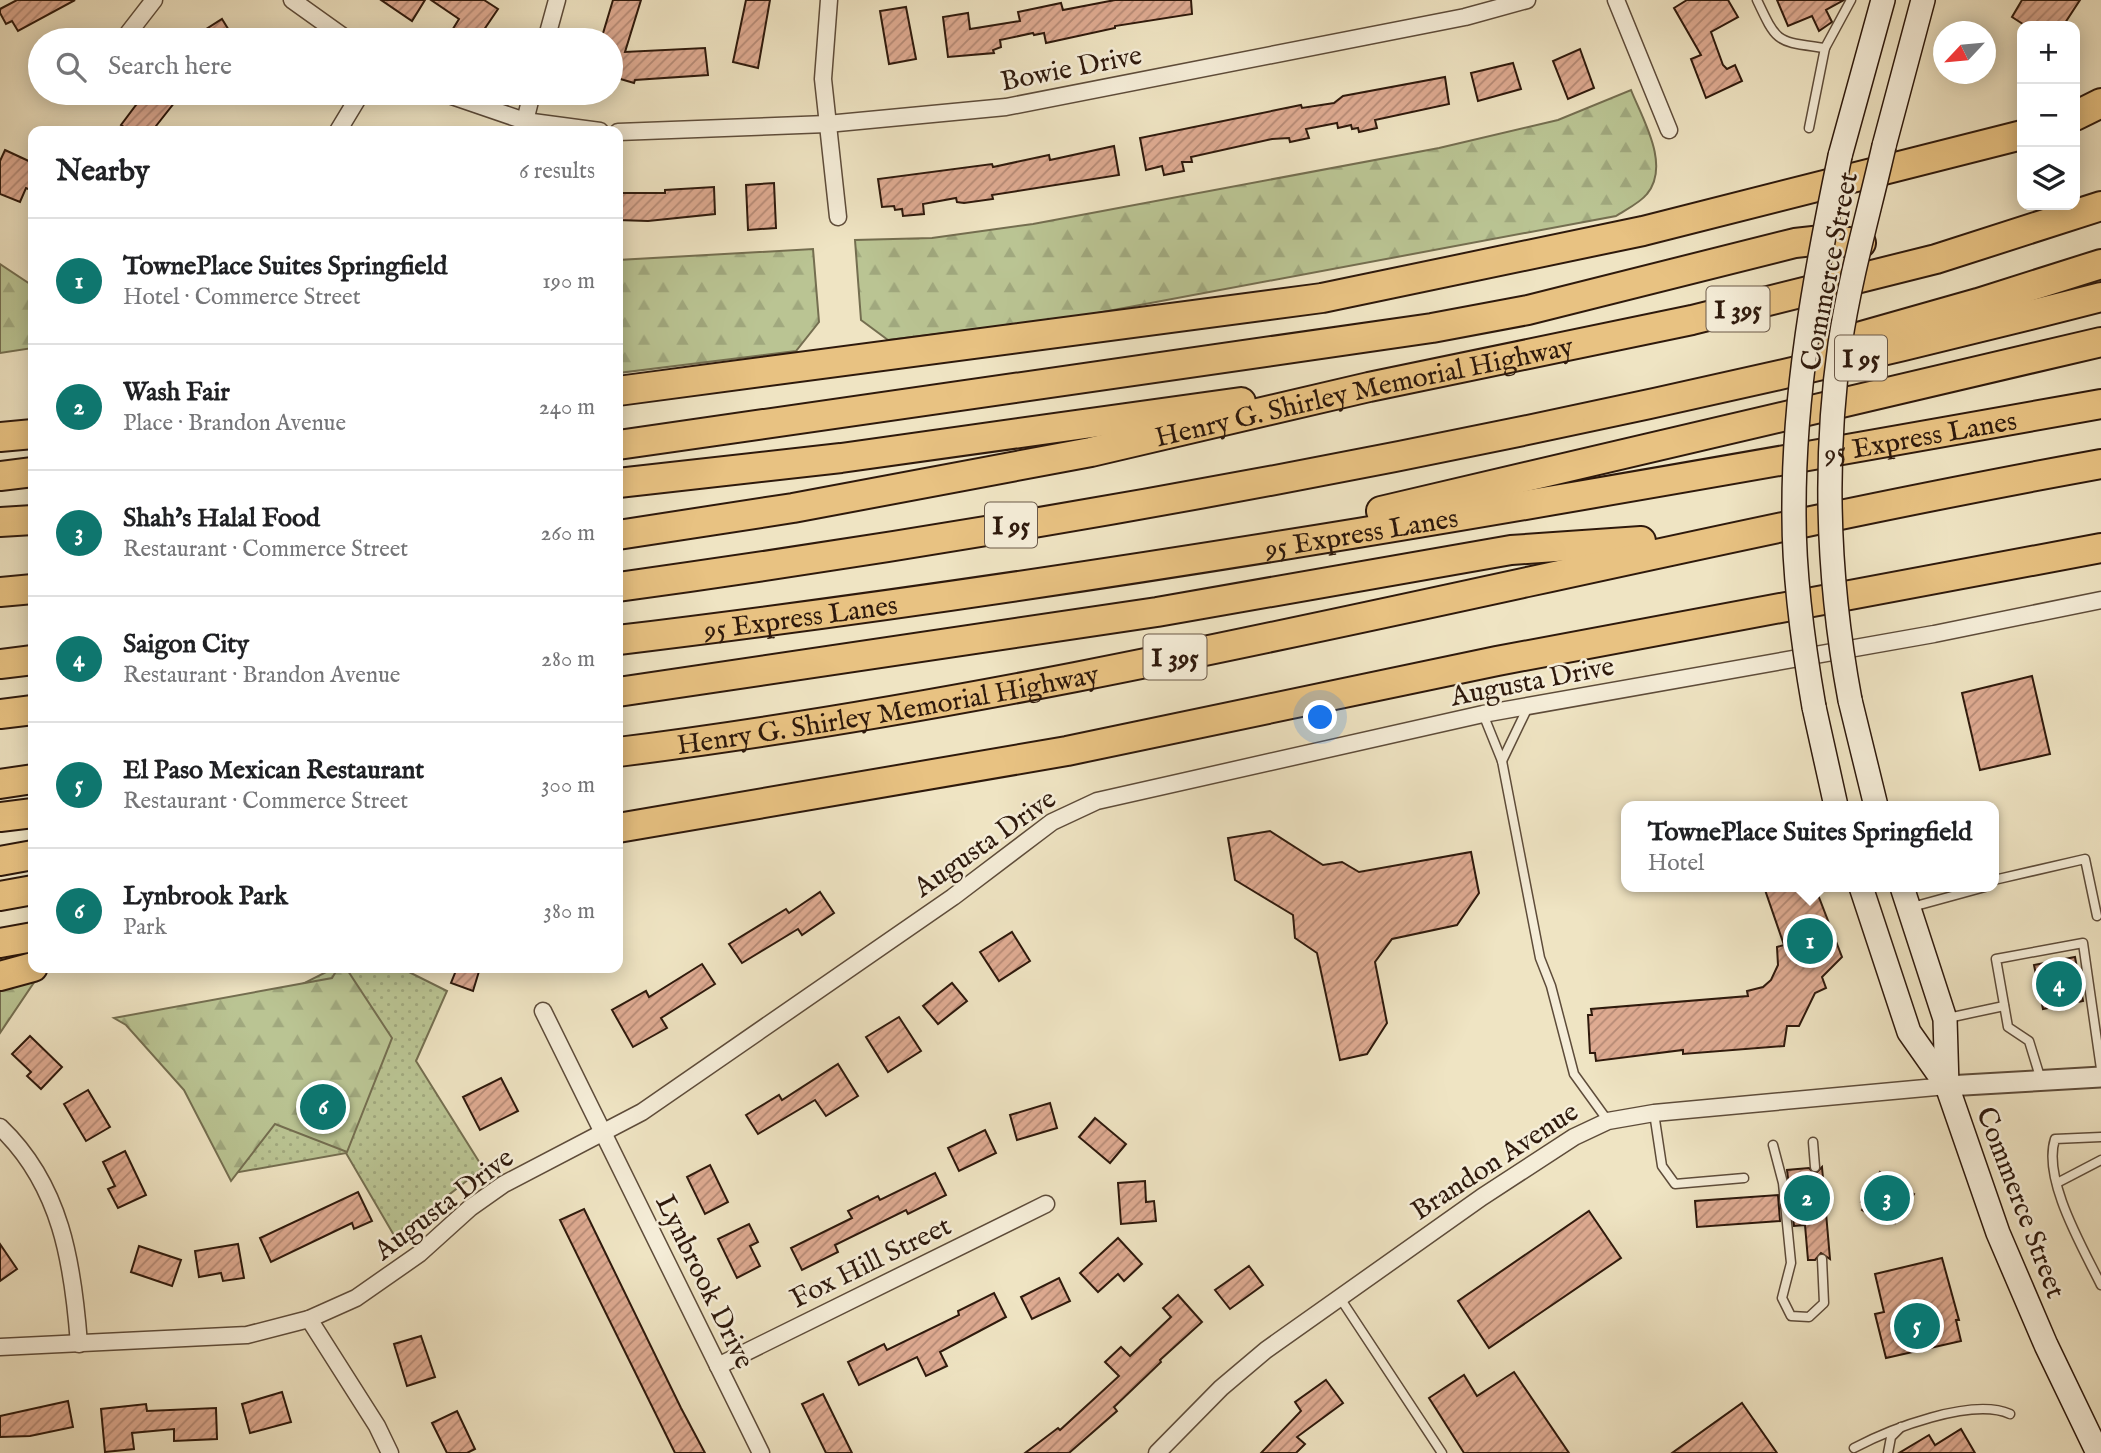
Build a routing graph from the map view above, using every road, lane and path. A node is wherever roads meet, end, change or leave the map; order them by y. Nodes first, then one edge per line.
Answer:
1 (154, 0) edge
2 (292, 0) edge
3 (557, 0) edge
4 (829, 0) edge
5 (1527, 0) edge
6 (1616, 0) edge
7 (1756, 0) edge
8 (1851, 0) edge
9 (1883, 0) edge
10 (1923, 0) edge
11 (132, 28) edge
12 (331, 28) edge
13 (549, 28) edge
14 (1825, 48) junction
15 (2101, 103) edge
16 (354, 105) edge
17 (478, 105) edge
18 (529, 105) edge
19 (2080, 114) edge
20 (525, 121) junction
21 (827, 124) junction
22 (341, 126) edge
23 (562, 126) edge
24 (1808, 128) dead end
25 (1669, 130) dead end
26 (623, 132) edge
27 (2017, 136) edge
28 (2101, 206) edge
29 (838, 218) dead end
30 (1822, 240) junction
31 (1861, 243) junction
32 (2101, 264) edge
33 (2101, 297) edge
34 (2101, 342) edge
35 (2101, 357) edge
36 (1930, 384) junction
37 (1369, 387) junction
38 (623, 390) edge
39 (2101, 404) edge
40 (1619, 409) junction
41 (28, 434) edge
42 (0, 437) edge
43 (623, 444) edge
44 (2101, 464) edge
45 (28, 473) edge
46 (0, 476) edge
47 (623, 482) edge
48 (28, 520) edge
49 (0, 522) edge
50 (623, 534) edge
51 (1728, 537) junction
52 (2101, 548) edge
53 (1136, 569) junction
54 (623, 586) edge
55 (28, 589) edge
56 (0, 592) edge
57 (2101, 600) edge
58 (623, 639) edge
59 (28, 661) edge
60 (0, 664) edge
61 (623, 691) edge
62 (1528, 707) junction
63 (28, 711) edge
64 (0, 714) edge
65 (1483, 715) junction
66 (623, 751) edge
67 (1502, 761) junction
68 (28, 780) edge
69 (0, 784) edge
70 (1835, 801) edge
71 (1875, 801) edge
72 (28, 814) edge
73 (0, 817) edge
74 (623, 827) edge
75 (28, 856) edge
76 (0, 861) edge
77 (1999, 879) edge
78 (28, 891) edge
79 (1863, 892) edge
80 (1944, 892) edge
81 (0, 897) edge
82 (1905, 897) edge
83 (2097, 916) dead end
84 (28, 938) edge
85 (0, 943) edge
86 (28, 968) edge
87 (0, 976) edge
88 (2004, 1006) junction
89 (543, 1011) dead end
90 (1945, 1018) junction
91 (2101, 1069) edge
92 (2101, 1077) edge
93 (2041, 1080) junction
94 (1947, 1086) junction
95 (1654, 1113) junction
96 (1608, 1121) junction
97 (0, 1127) edge
98 (604, 1132) junction
99 (2101, 1137) edge
100 (1813, 1142) dead end
101 (1773, 1145) dead end
102 (2101, 1160) edge
103 (1815, 1167) dead end
104 (1744, 1178) dead end
105 (2056, 1183) junction
106 (1046, 1204) dead end
107 (1822, 1259) dead end
108 (2101, 1284) edge
109 (1339, 1297) junction
110 (309, 1319) junction
111 (79, 1344) junction
112 (0, 1347) edge
113 (718, 1366) junction
114 (2010, 1414) dead end
115 (1904, 1425) junction
116 (1854, 1448) dead end
117 (390, 1453) edge
118 (761, 1453) edge
119 (1157, 1453) edge
120 (1442, 1453) edge
121 (1888, 1453) edge
122 (2098, 1453) edge

1 - 11 street
2 - 12 street
3 - 13 street
4 - 21 street
5 - 21 street, Bowie Drive
6 - 25 street
7 - 14 lane
8 - 14 lane
9 - 30 main road, Commerce Street, bridge
10 - 31 main road, Commerce Street, bridge
14 - 24 lane
15 - 19 highway
16 - 22 street
17 - 20 street
18 - 20 street
20 - 23 street
21 - 26 street, Bowie Drive
21 - 29 street
27 - 38 highway
28 - 37 highway, Henry G. Shirley Memorial Highway / I 395
30 - 31 highway
30 - 43 highway
30 - 70 main road, Commerce Street, bridge
31 - 71 main road, Commerce Street, bridge
32 - 40 highway
33 - 40 highway, I 95
34 - 36 highway
35 - 36 highway
36 - 53 highway
37 - 47 highway
37 - 50 highway, Henry G. Shirley Memorial Highway / I 395
39 - 53 highway, 95 Express Lanes
40 - 54 highway, I 95
41 - 42 highway
44 - 51 highway, Henry G. Shirley Memorial Highway
45 - 46 highway
48 - 49 highway
51 - 61 highway
51 - 66 highway, Henry G. Shirley Memorial Highway / I 395
52 - 74 highway
53 - 58 highway, 95 Express Lanes
55 - 56 highway
57 - 62 street, Augusta Drive
59 - 60 highway
62 - 65 street, Augusta Drive
62 - 67 lane
63 - 64 highway
65 - 67 lane
65 - 98 street, Augusta Drive
67 - 96 lane
68 - 69 highway
72 - 73 highway
75 - 76 highway
77 - 83 lane
78 - 81 highway
79 - 94 main road, Commerce Street
80 - 82 lane
82 - 90 main road, Commerce Street
84 - 85 highway
86 - 87 highway
88 - 90 lane
88 - 91 lane
88 - 93 lane
89 - 98 street, Lynbrook Drive
90 - 94 main road, Commerce Street
92 - 93 street, Brandon Avenue
93 - 94 street, Brandon Avenue
94 - 95 street, Brandon Avenue
94 - 122 main road, Commerce Street
95 - 96 street, Brandon Avenue
95 - 104 lane
96 - 109 street, Brandon Avenue
97 - 111 street
98 - 110 street, Augusta Drive
98 - 113 street, Lynbrook Drive
99 - 105 lane
100 - 103 lane
101 - 107 lane
102 - 105 lane
105 - 108 lane
106 - 113 street, Fox Hill Street
109 - 119 street, Brandon Avenue
109 - 120 lane
110 - 111 street, Augusta Drive
110 - 117 street
111 - 112 street, Augusta Drive
113 - 118 street, Lynbrook Drive
114 - 115 lane
115 - 116 lane
115 - 121 lane

